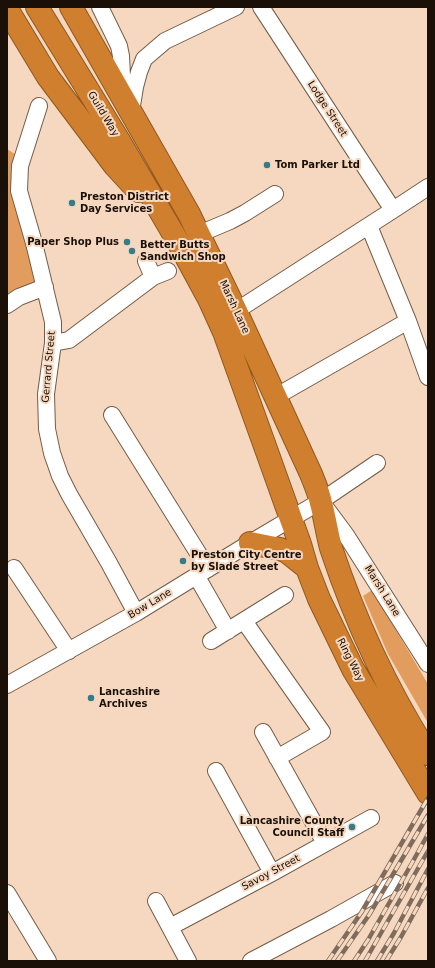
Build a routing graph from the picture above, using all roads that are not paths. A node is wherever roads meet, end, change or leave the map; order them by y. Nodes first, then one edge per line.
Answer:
1 (37, 7) edge
2 (71, 7) edge
3 (236, 7) edge
4 (261, 7) edge
5 (7, 9) edge
6 (104, 9) edge
7 (118, 46) junction
8 (144, 58) junction
9 (126, 103) junction
10 (39, 106) dead end
11 (428, 187) edge
12 (275, 194) dead end
13 (393, 210) junction
14 (167, 222) junction
15 (369, 226) junction
16 (199, 234) junction
17 (146, 261) dead end
18 (45, 287) junction
19 (7, 305) edge
20 (236, 310) junction
21 (408, 321) junction
22 (53, 343) junction
23 (428, 378) edge
24 (275, 396) junction
25 (112, 415) dead end
26 (377, 463) dead end
27 (321, 501) junction
28 (290, 519) junction
29 (250, 543) junction
30 (14, 568) dead end
31 (307, 568) junction
32 (202, 573) junction
33 (285, 596) dead end
34 (136, 613) junction
35 (244, 621) junction
36 (228, 631) junction
37 (211, 641) dead end
38 (68, 651) junction
39 (426, 656) edge
40 (7, 685) edge
41 (263, 732) dead end
42 (428, 754) edge
43 (277, 758) junction
44 (216, 771) dead end
45 (428, 793) edge
46 (371, 818) dead end
47 (325, 843) junction
48 (272, 873) junction
49 (395, 883) dead end
50 (7, 893) edge
51 (156, 900) dead end
52 (170, 927) junction
53 (48, 961) edge
54 (188, 961) edge
55 (251, 961) edge

1 - 14 highway, Guild Way
2 - 9 highway
3 - 8 street
4 - 13 street, Lodge Street
5 - 14 highway
6 - 7 street
7 - 8 street
7 - 9 street
8 - 9 street
9 - 16 highway, Marsh Lane
10 - 18 street, Gerrard Street
11 - 13 street
12 - 16 street
13 - 15 street
14 - 28 highway, Marsh Lane
15 - 20 street
15 - 21 street
16 - 20 highway, Marsh Lane
17 - 22 street
18 - 19 street
18 - 22 street, Gerrard Street
20 - 24 highway, Marsh Lane
21 - 23 street
21 - 24 street
22 - 34 street, Gerrard Street
24 - 27 highway, Marsh Lane
25 - 32 street
26 - 27 street
27 - 28 street
27 - 39 street, Marsh Lane
27 - 42 highway
28 - 29 street, Bow Lane
28 - 31 highway, Ring Way
29 - 31 highway
29 - 32 street, Bow Lane
30 - 38 street
31 - 45 highway, Ring Way
32 - 34 street, Bow Lane
32 - 36 street
33 - 35 street
34 - 38 street, Bow Lane
35 - 36 street
35 - 43 street
36 - 37 street
38 - 40 street, Bow Lane
41 - 43 street
43 - 47 street
44 - 48 street
46 - 47 street, Savoy Street
47 - 48 street, Savoy Street
48 - 52 street, Savoy Street
49 - 55 street
50 - 53 street
51 - 52 street
52 - 54 street

